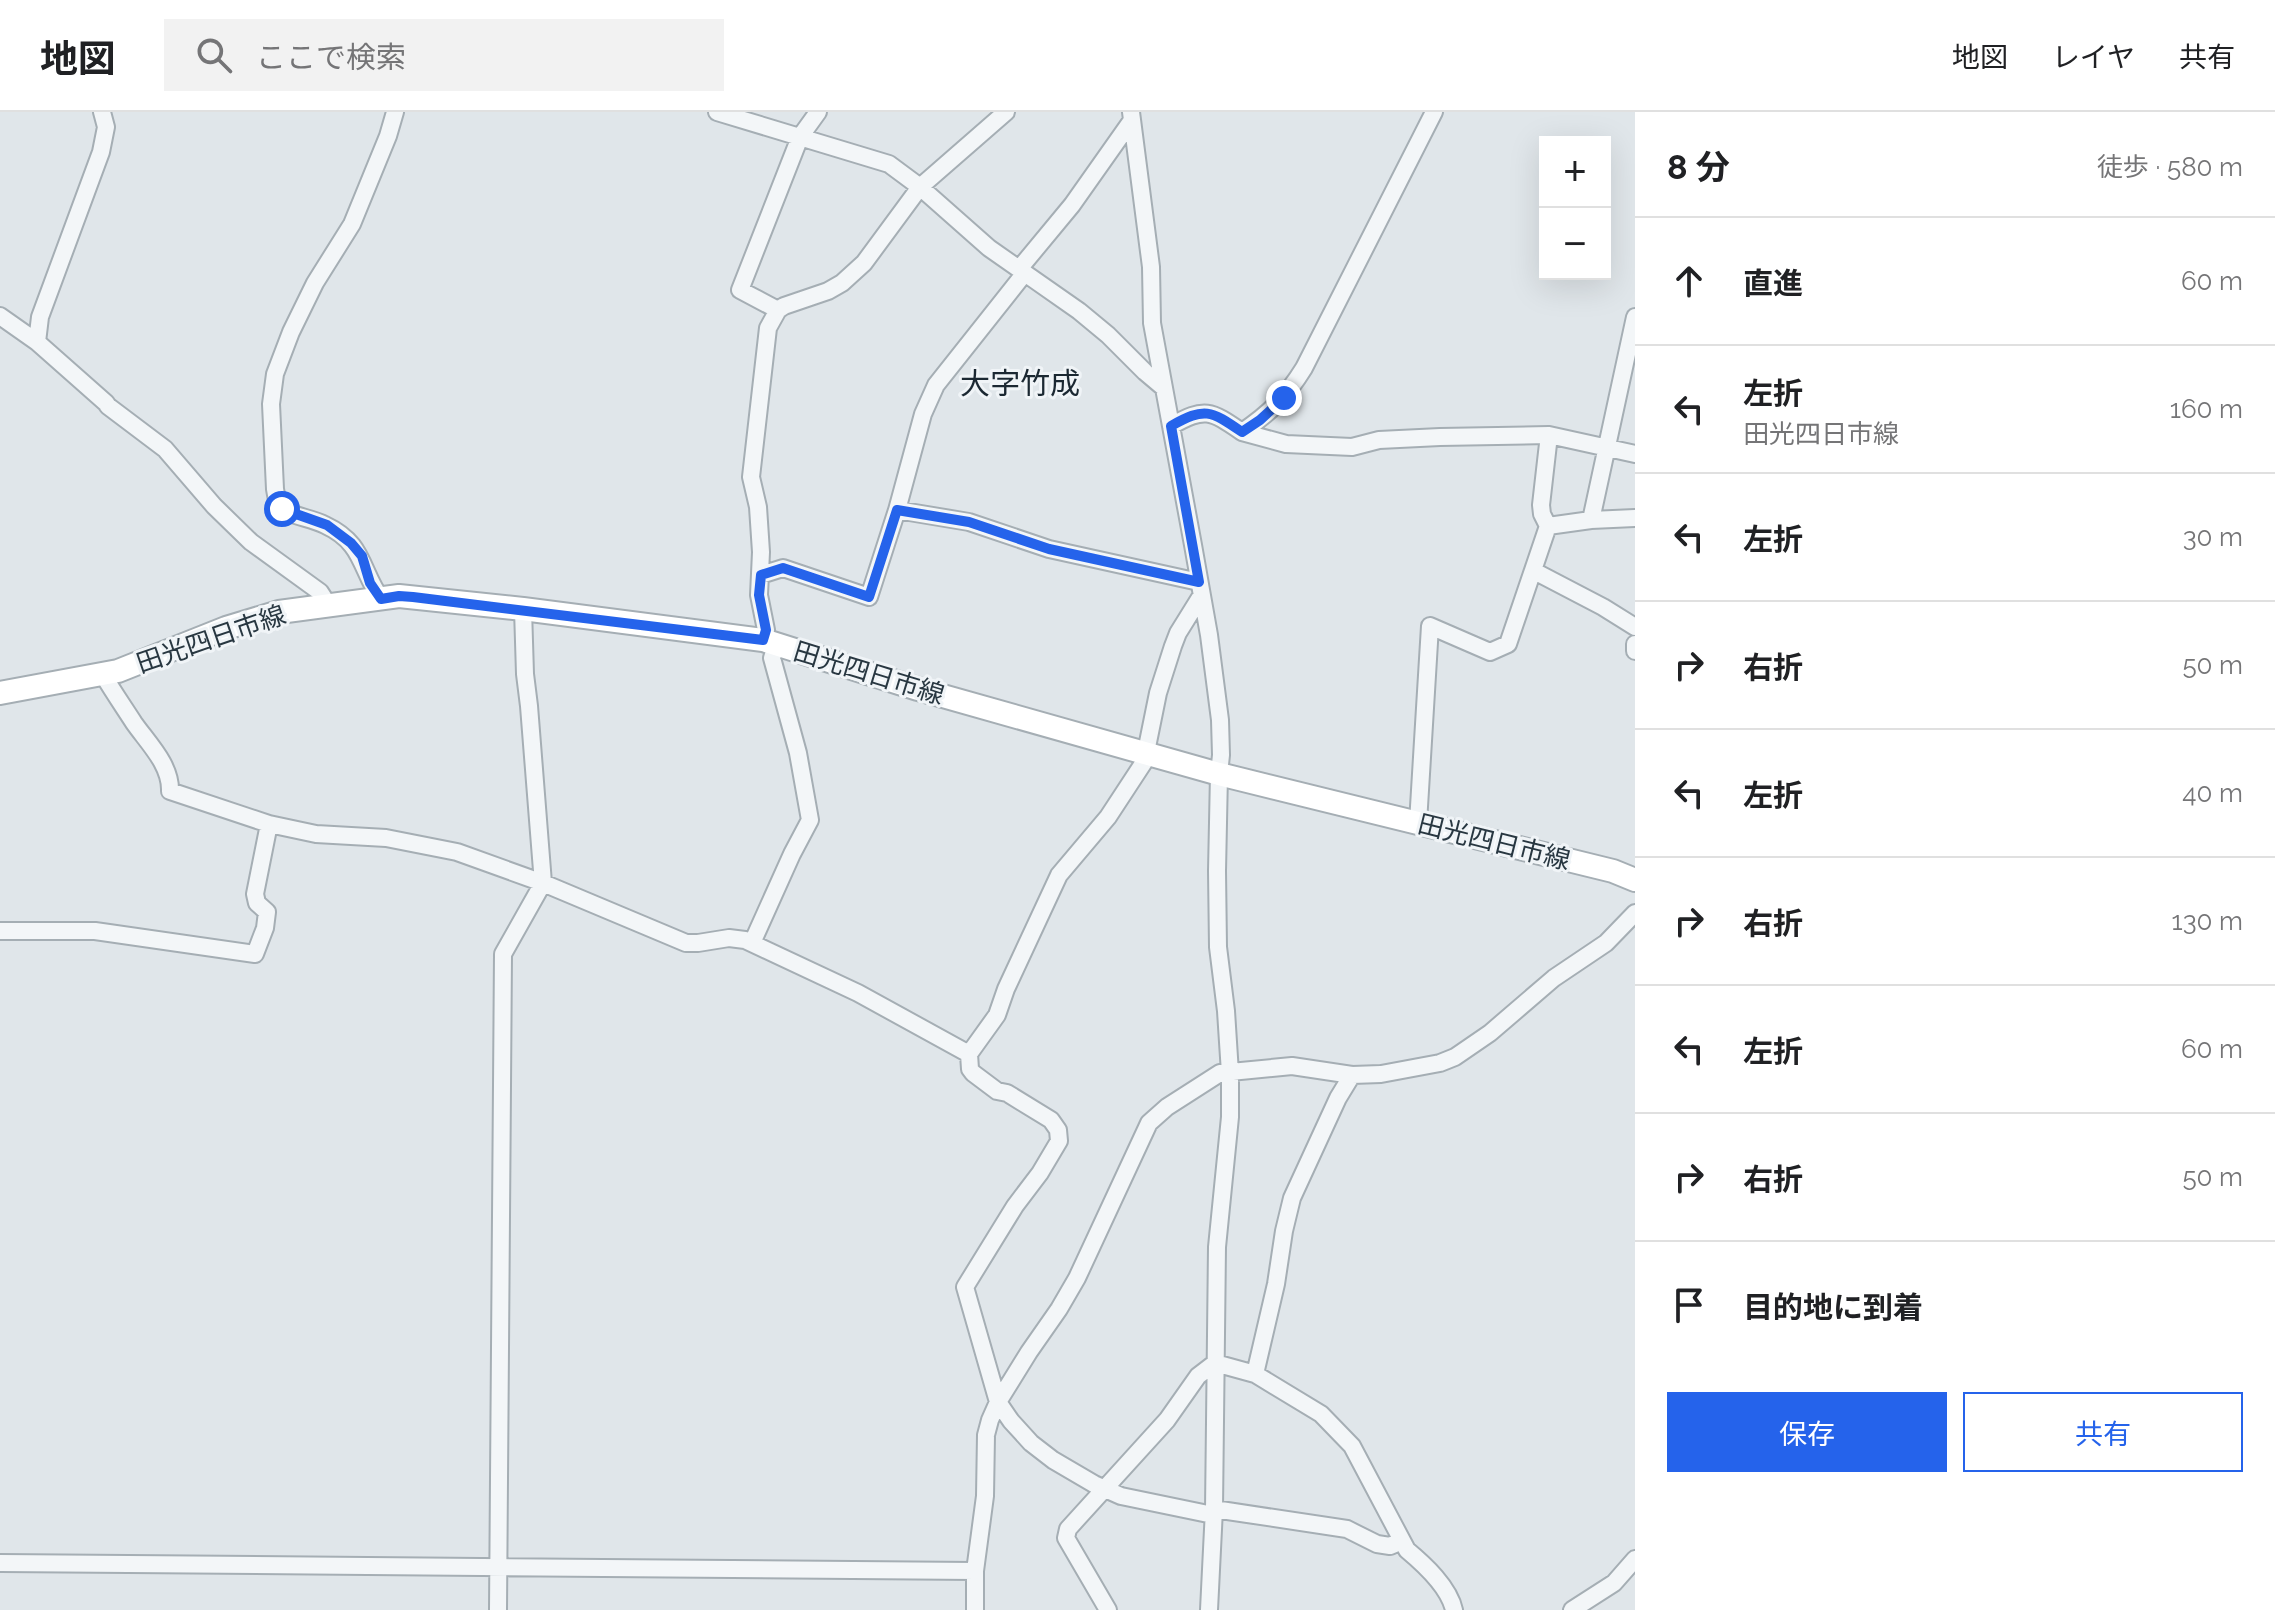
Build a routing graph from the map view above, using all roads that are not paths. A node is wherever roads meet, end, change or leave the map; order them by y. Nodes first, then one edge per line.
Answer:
1 (102, 112) edge
2 (395, 112) edge
3 (717, 112) edge
4 (818, 112) edge
5 (1006, 112) edge
6 (1434, 112) edge
7 (1132, 116) edge
8 (800, 137) junction
9 (920, 187) junction
10 (1022, 272) junction
11 (778, 310) junction
12 (0, 316) edge
13 (1634, 321) edge
14 (37, 342) junction
15 (1164, 388) junction
16 (1171, 426) junction
17 (1242, 432) junction
18 (1549, 435) junction
19 (1607, 449) junction
20 (1635, 454) edge
21 (897, 510) junction
22 (1635, 518) edge
23 (1591, 520) junction
24 (1548, 526) junction
25 (1534, 571) junction
26 (761, 575) junction
27 (1200, 589) junction
28 (381, 599) junction
29 (329, 606) junction
30 (523, 609) junction
31 (1635, 627) edge
32 (770, 643) junction
33 (1635, 644) edge
34 (1635, 651) edge
35 (102, 673) junction
36 (0, 693) edge
37 (1147, 754) junction
38 (1219, 774) junction
39 (1418, 823) junction
40 (269, 824) junction
41 (1635, 880) edge
42 (543, 883) junction
43 (1635, 913) edge
44 (0, 931) edge
45 (752, 943) junction
46 (969, 1054) junction
47 (1230, 1073) junction
48 (1352, 1075) junction
49 (1215, 1363) junction
50 (1255, 1374) junction
51 (998, 1402) junction
52 (1107, 1489) junction
53 (1213, 1512) junction
54 (1402, 1541) junction
55 (1635, 1559) edge
56 (0, 1563) edge
57 (499, 1568) junction
58 (975, 1571) junction
59 (498, 1610) edge
60 (975, 1610) edge
61 (1108, 1610) edge
62 (1209, 1610) edge
63 (1454, 1610) edge
64 (1572, 1610) edge

1 - 14 street
2 - 28 street
3 - 8 street
4 - 8 street
5 - 9 street
6 - 17 street
7 - 10 street
7 - 15 street
8 - 9 street
8 - 11 street
9 - 10 street
9 - 11 street
10 - 15 street
10 - 21 street
11 - 26 street
12 - 14 street
13 - 19 street
14 - 29 street
15 - 16 street
16 - 17 street
16 - 27 street
17 - 18 street
18 - 19 street
18 - 24 street
19 - 20 street
19 - 23 street
21 - 26 street
21 - 27 street
22 - 23 street
23 - 24 street
24 - 25 street
25 - 31 street
25 - 39 street
26 - 32 street
27 - 37 street
27 - 38 street
28 - 29 main road, 田光四日市線
28 - 30 main road, 田光四日市線
29 - 35 main road, 田光四日市線
30 - 32 main road, 田光四日市線
30 - 42 street
32 - 37 main road, 田光四日市線
32 - 45 street
33 - 34 street
35 - 36 main road, 田光四日市線
35 - 40 street
37 - 38 main road, 田光四日市線
37 - 46 street
38 - 39 main road, 田光四日市線
38 - 47 street
39 - 41 main road, 田光四日市線
40 - 42 street
40 - 44 street
42 - 45 street
42 - 57 street
43 - 48 street
45 - 46 street
46 - 51 street
47 - 48 street
47 - 49 street
47 - 51 street
48 - 50 street
49 - 50 street
49 - 52 street
49 - 53 street
50 - 54 street
51 - 52 street
51 - 58 street
52 - 53 street
52 - 61 street
53 - 54 street
53 - 62 street
54 - 63 street
55 - 64 street
56 - 57 street
57 - 58 street
57 - 59 street
58 - 60 street

